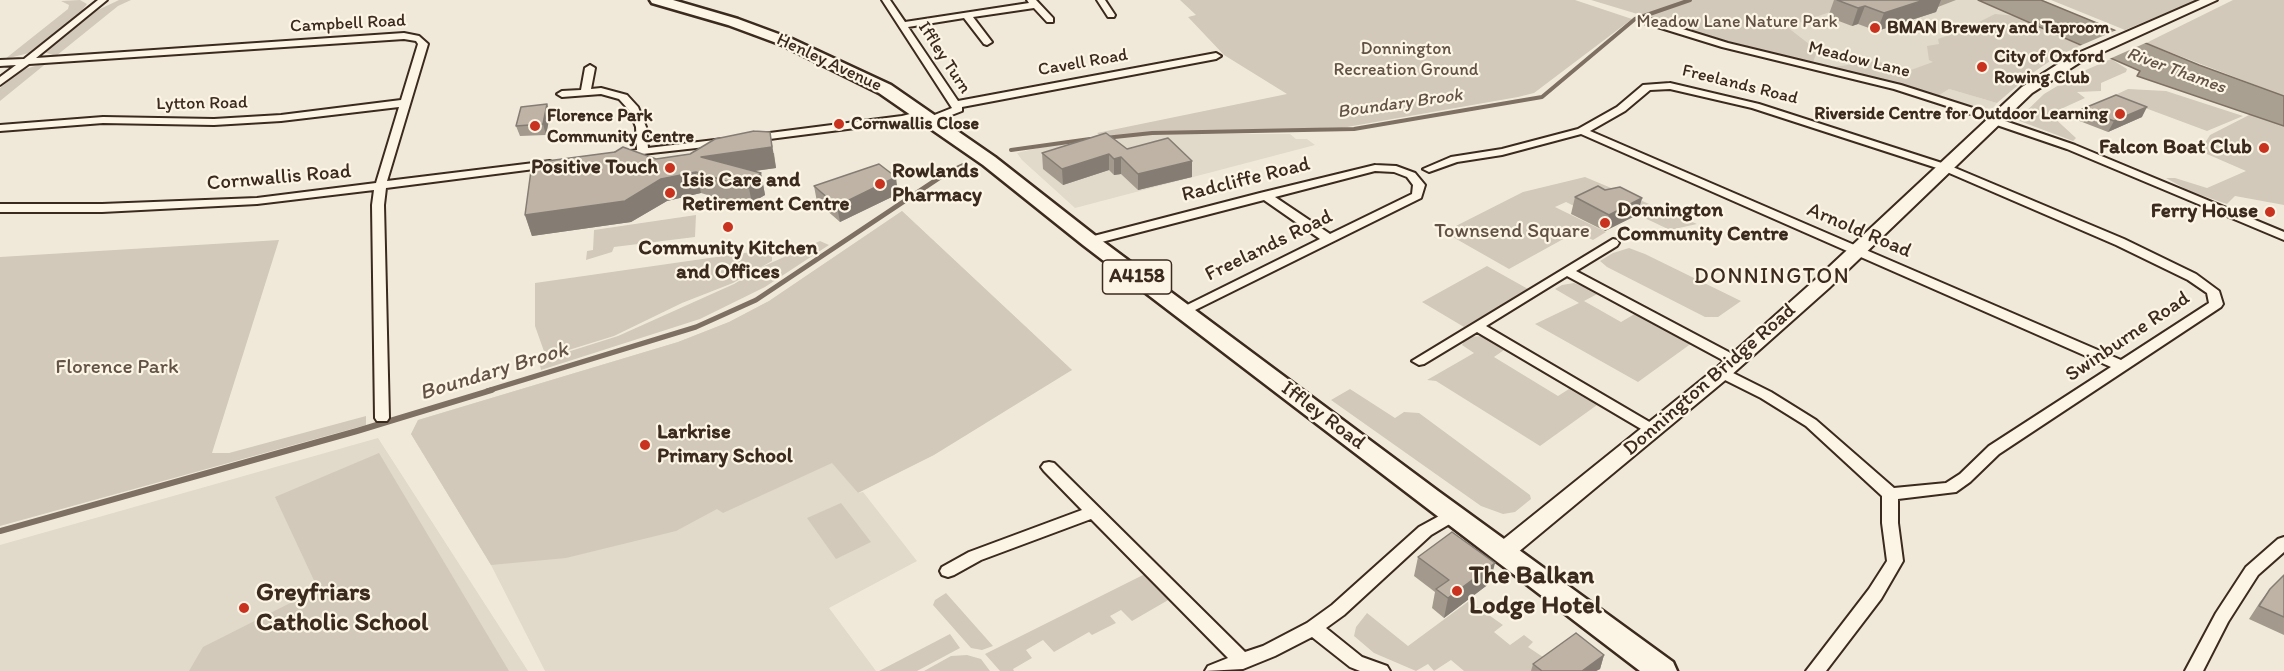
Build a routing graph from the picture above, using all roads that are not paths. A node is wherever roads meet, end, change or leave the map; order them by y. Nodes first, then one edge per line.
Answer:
1 (103, 0) edge
2 (657, 0) edge
3 (886, 0) edge
4 (1101, 0) edge
5 (2211, 0) edge
6 (1033, 2) edge
7 (967, 15) junction
8 (1111, 15) dead end
9 (1641, 19) dead end
10 (1050, 20) dead end
11 (903, 25) junction
12 (987, 42) dead end
13 (1216, 56) dead end
14 (26, 61) junction
15 (0, 63) edge
16 (590, 68) dead end
17 (0, 82) edge
18 (586, 91) junction
19 (562, 94) dead end
20 (404, 103) junction
21 (956, 105) junction
22 (926, 117) junction
23 (1996, 120) junction
24 (0, 128) edge
25 (1582, 131) junction
26 (643, 152) junction
27 (606, 157) edge
28 (986, 159) joint
29 (560, 163) edge
30 (1944, 167) junction
31 (1429, 169) dead end
32 (1412, 175) joint
33 (380, 187) junction
34 (1264, 195) junction
35 (0, 208) edge
36 (2284, 236) edge
37 (1329, 238) junction
38 (1090, 241) junction
39 (1613, 243) dead end
40 (1856, 250) junction
41 (1568, 272) junction
42 (1182, 311) junction
43 (1477, 326) junction
44 (1419, 361) dead end
45 (2122, 366) junction
46 (1729, 367) junction
47 (382, 418) dead end
48 (1653, 430) junction
49 (1049, 467) dead end
50 (1890, 494) junction
51 (1093, 512) junction
52 (1452, 515) junction
53 (2284, 543) edge
54 (1503, 552) junction
55 (948, 571) dead end
56 (1312, 628) junction
57 (1243, 662) junction
58 (1214, 671) edge
59 (1381, 671) edge
60 (1662, 671) edge
61 (1815, 671) edge
62 (2194, 671) edge

1 - 14 street
2 - 22 main road, Henley Avenue / A4158
3 - 11 street, Iffley Turn
4 - 8 street
5 - 23 main road, Donnington Bridge Road
6 - 7 street
6 - 10 street
7 - 11 street
7 - 12 street
9 - 23 street, Meadow Lane
11 - 21 street, Iffley Turn
13 - 21 street, Cavell Road
14 - 15 street, Campbell Road
14 - 17 street
14 - 20 street, Campbell Road
16 - 18 street
18 - 19 street
18 - 26 street
20 - 24 street, Lytton Road
20 - 33 street, Campbell Road
21 - 22 street, Iffley Turn
22 - 26 street
22 - 28 main road, Henley Avenue / A4158
23 - 30 main road, Donnington Bridge Road
23 - 36 street, Meadow Lane
25 - 30 street, Freelands Road
25 - 31 street, Freelands Road
25 - 40 street, Arnold Road
26 - 27 street
28 - 38 main road, Iffley Road / A4158
29 - 33 street, Cornwallis Road
30 - 40 main road, Donnington Bridge Road
30 - 45 street, Swinburne Road
32 - 34 street, Radcliffe Road
32 - 37 street, Freelands Road
33 - 35 street, Cornwallis Road
33 - 47 street, Campbell Road
34 - 37 street
34 - 38 street, Radcliffe Road
37 - 42 street, Freelands Road
38 - 42 main road, Iffley Road / A4158
39 - 41 street
40 - 45 street, Arnold Road
40 - 46 main road, Donnington Bridge Road
41 - 43 street
41 - 46 street
42 - 52 main road, Iffley Road / A4158
43 - 44 street
43 - 48 street
45 - 50 street, Swinburne Road
46 - 48 main road, Donnington Bridge Road
46 - 50 street
48 - 54 main road, Donnington Bridge Road
49 - 51 street
50 - 61 street
51 - 55 street
51 - 57 street
52 - 54 main road, Iffley Road / A4158
52 - 56 street
53 - 62 street
54 - 60 main road, Iffley Road / A4158
56 - 57 street
56 - 59 street
57 - 58 street

